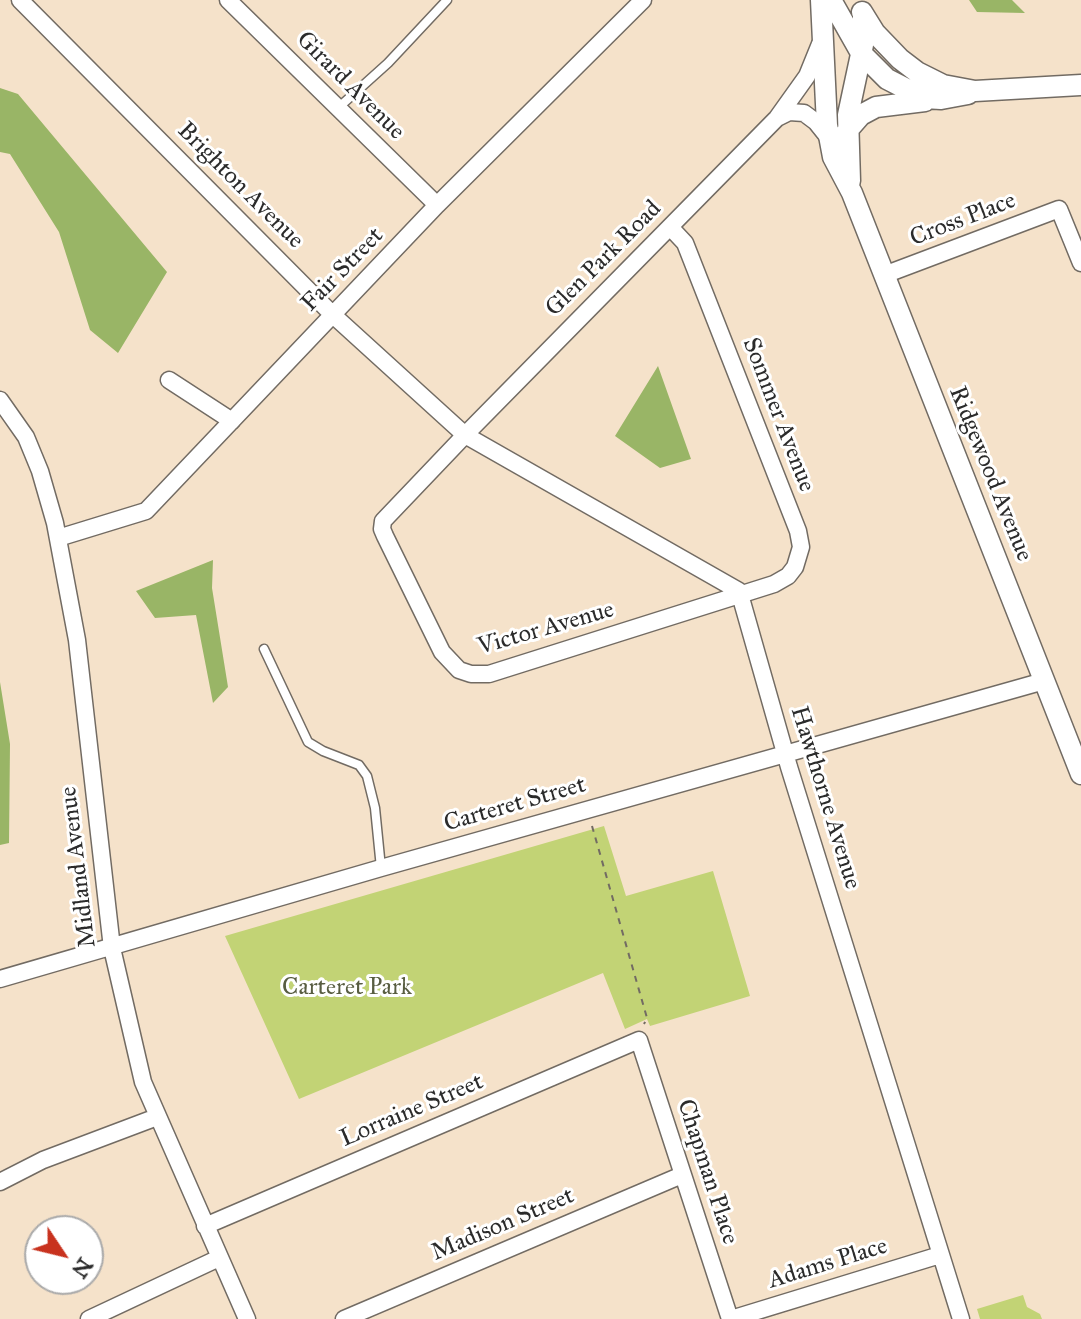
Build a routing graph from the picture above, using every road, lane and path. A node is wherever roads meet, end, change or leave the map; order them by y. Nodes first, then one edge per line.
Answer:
1 (20, 0) edge
2 (228, 0) edge
3 (447, 0) edge
4 (643, 0) edge
5 (821, 0) edge
6 (831, 0) edge
7 (859, 6) edge
8 (822, 39) junction
9 (861, 53) junction
10 (1081, 85) edge
11 (975, 91) junction
12 (941, 99) junction
13 (338, 108) junction
14 (777, 118) junction
15 (837, 134) junction
16 (437, 205) junction
17 (670, 227) junction
18 (1081, 263) edge
19 (884, 275) junction
20 (333, 315) junction
21 (169, 380) dead end
22 (0, 400) edge
23 (232, 421) junction
24 (465, 435) junction
25 (58, 538) junction
26 (740, 594) junction
27 (264, 649) dead end
28 (1044, 681) junction
29 (786, 754) junction
30 (1081, 774) edge
31 (592, 826) dead end
32 (381, 868) junction
33 (112, 948) junction
34 (0, 979) edge
35 (639, 1040) junction
36 (157, 1117) junction
37 (682, 1175) junction
38 (0, 1182) edge
39 (205, 1226) junction
40 (940, 1255) junction
41 (219, 1258) junction
42 (89, 1319) edge
43 (247, 1319) edge
44 (344, 1319) edge
45 (730, 1319) edge
46 (961, 1319) edge

1 - 20 street, Brighton Avenue
2 - 13 street, Girard Avenue
3 - 13 lane
4 - 16 street, Fair Street
5 - 8 street
6 - 9 street
7 - 9 street
7 - 11 street
8 - 14 street, Glen Park Road
8 - 15 street
9 - 12 street
9 - 15 street
10 - 11 street
11 - 12 street
12 - 15 street
13 - 16 street, Girard Avenue
14 - 15 street
14 - 17 street, Glen Park Road
15 - 19 street, Ridgewood Avenue
16 - 20 street, Fair Street
17 - 24 street, Glen Park Road
17 - 26 street, Sommer Avenue
18 - 19 street, Cross Place
19 - 28 street, Ridgewood Avenue
20 - 23 street, Fair Street
20 - 24 street, Brighton Avenue
21 - 23 street
22 - 25 street, Midland Avenue
23 - 25 street, Fair Street
24 - 26 street
24 - 26 street, Victor Avenue
25 - 33 street, Midland Avenue
26 - 29 street, Hawthorne Avenue
27 - 32 lane
28 - 29 street, Carteret Street
28 - 30 street, Ridgewood Avenue
29 - 32 street, Carteret Street
29 - 40 street, Hawthorne Avenue
31 - 35 path
32 - 33 street, Carteret Street
33 - 34 street, Carteret Street
33 - 36 street, Midland Avenue
35 - 37 street, Chapman Place
35 - 39 street, Lorraine Street
36 - 38 street
36 - 39 street, Midland Avenue
37 - 44 street, Madison Street
37 - 45 street, Chapman Place
39 - 41 street, Midland Avenue
40 - 45 street, Adams Place
40 - 46 street, Hawthorne Avenue
41 - 42 street
41 - 43 street, Midland Avenue

